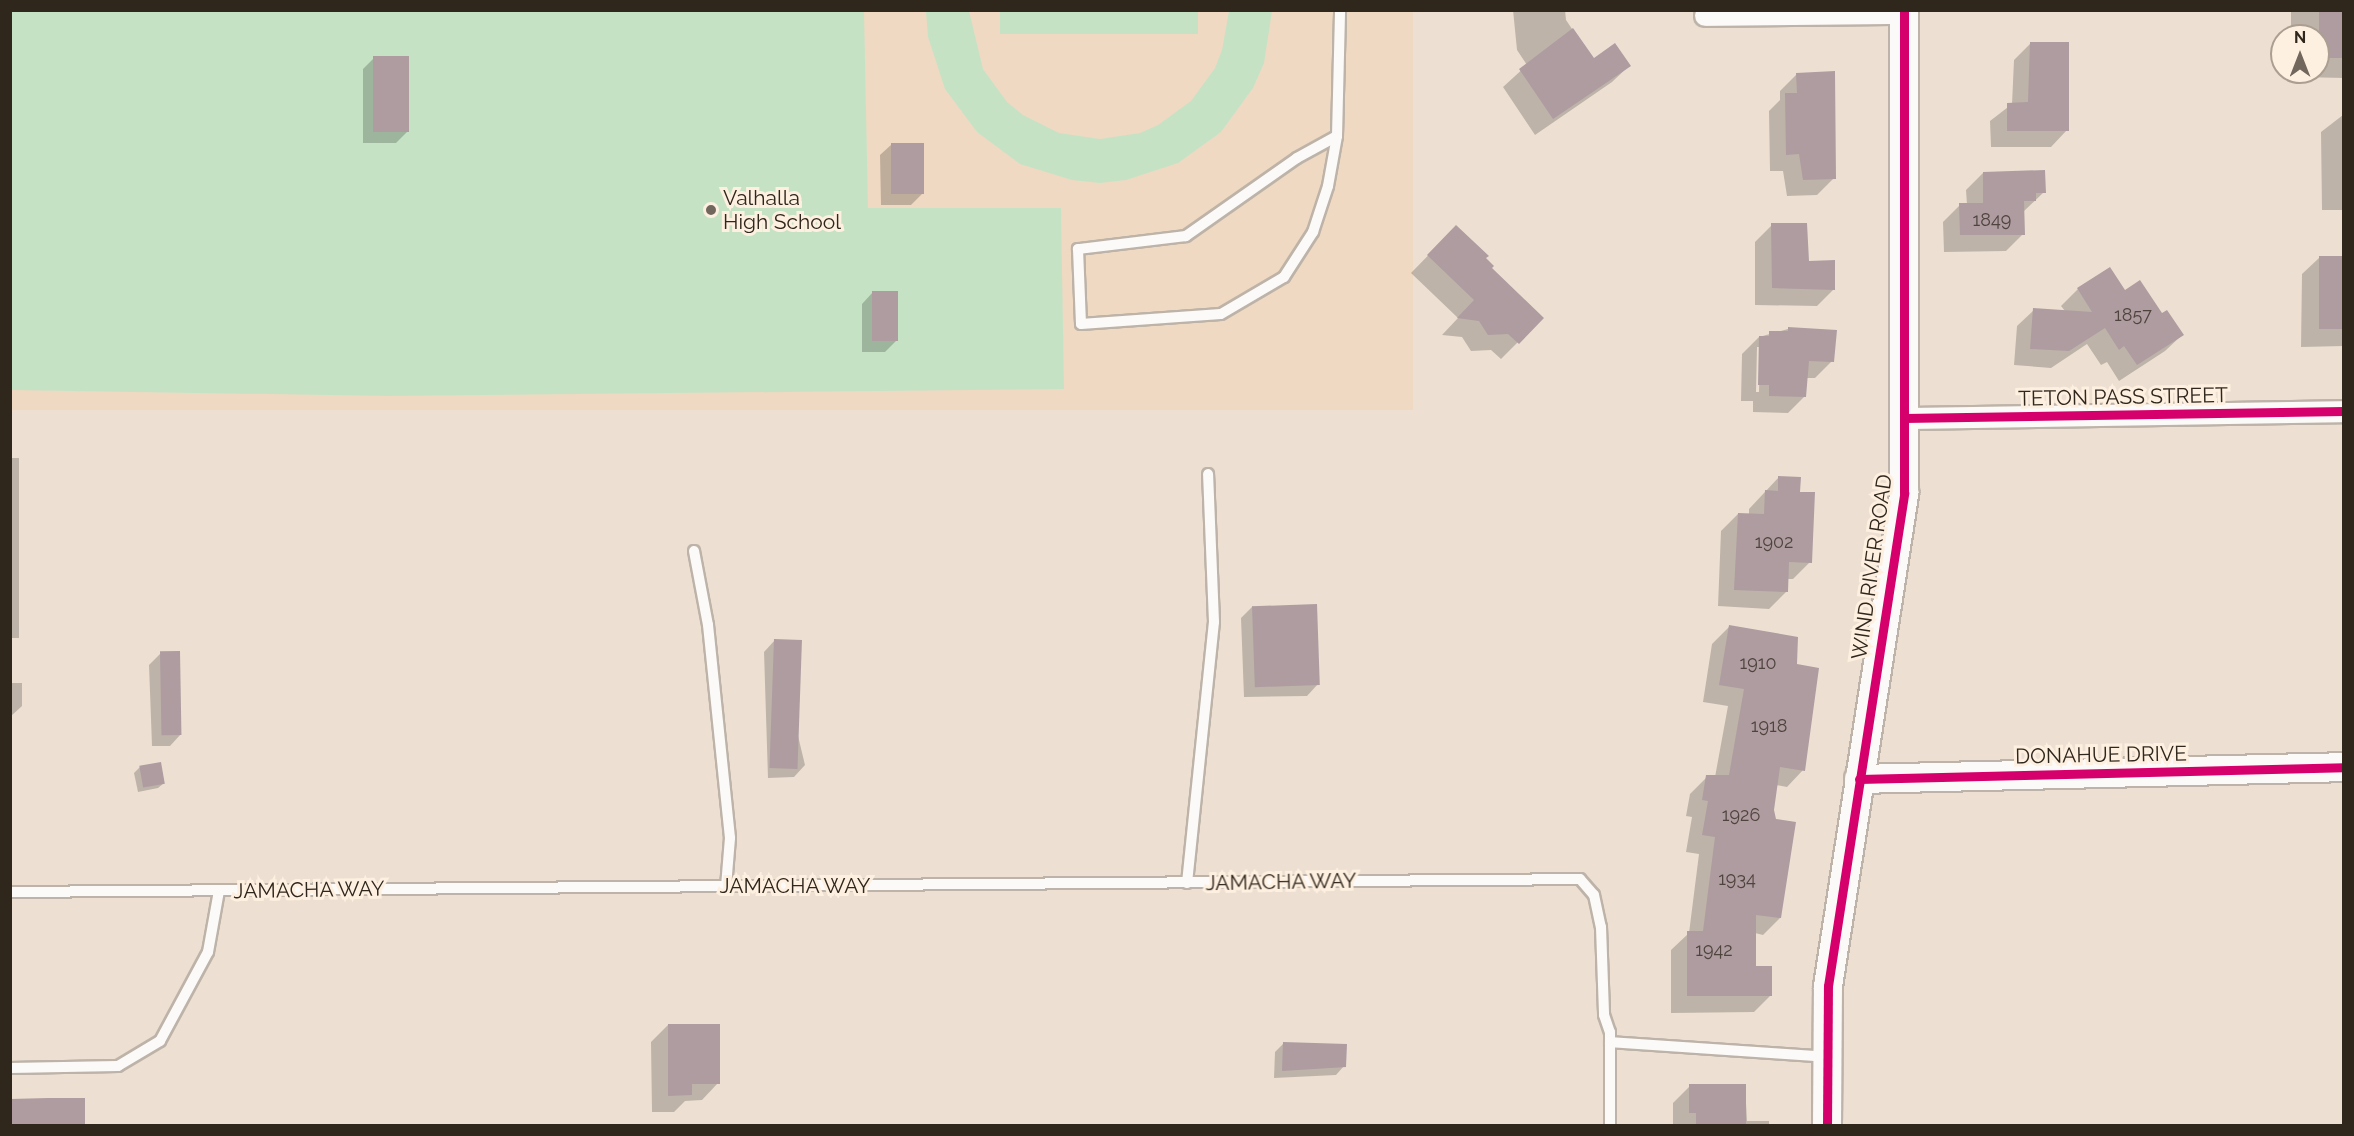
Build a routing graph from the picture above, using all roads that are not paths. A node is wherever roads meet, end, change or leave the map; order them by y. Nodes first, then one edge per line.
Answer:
1 (1340, 10) edge
2 (1904, 12) edge
3 (1705, 15) dead end
4 (1337, 136) junction
5 (2343, 411) edge
6 (1904, 418) junction
7 (1208, 474) dead end
8 (694, 551) dead end
9 (2343, 767) edge
10 (1859, 779) junction
11 (1187, 883) junction
12 (726, 886) junction
13 (219, 891) junction
14 (10, 892) edge
15 (1610, 1042) junction
16 (1828, 1057) junction
17 (10, 1068) edge
18 (1610, 1125) edge
19 (1827, 1125) edge

1 - 4 lane
2 - 3 street
2 - 6 street, WIND RIVER ROAD
4 - 4 lane
5 - 6 street, TETON PASS STREET
6 - 10 street, WIND RIVER ROAD
7 - 11 lane
8 - 12 lane
9 - 10 street, DONAHUE DRIVE
10 - 16 street, WIND RIVER ROAD
11 - 12 lane, JAMACHA WAY
11 - 15 lane, JAMACHA WAY
12 - 13 lane, JAMACHA WAY
13 - 14 lane, JAMACHA WAY
13 - 17 lane
15 - 16 lane
15 - 18 lane
16 - 19 street, WIND RIVER ROAD

